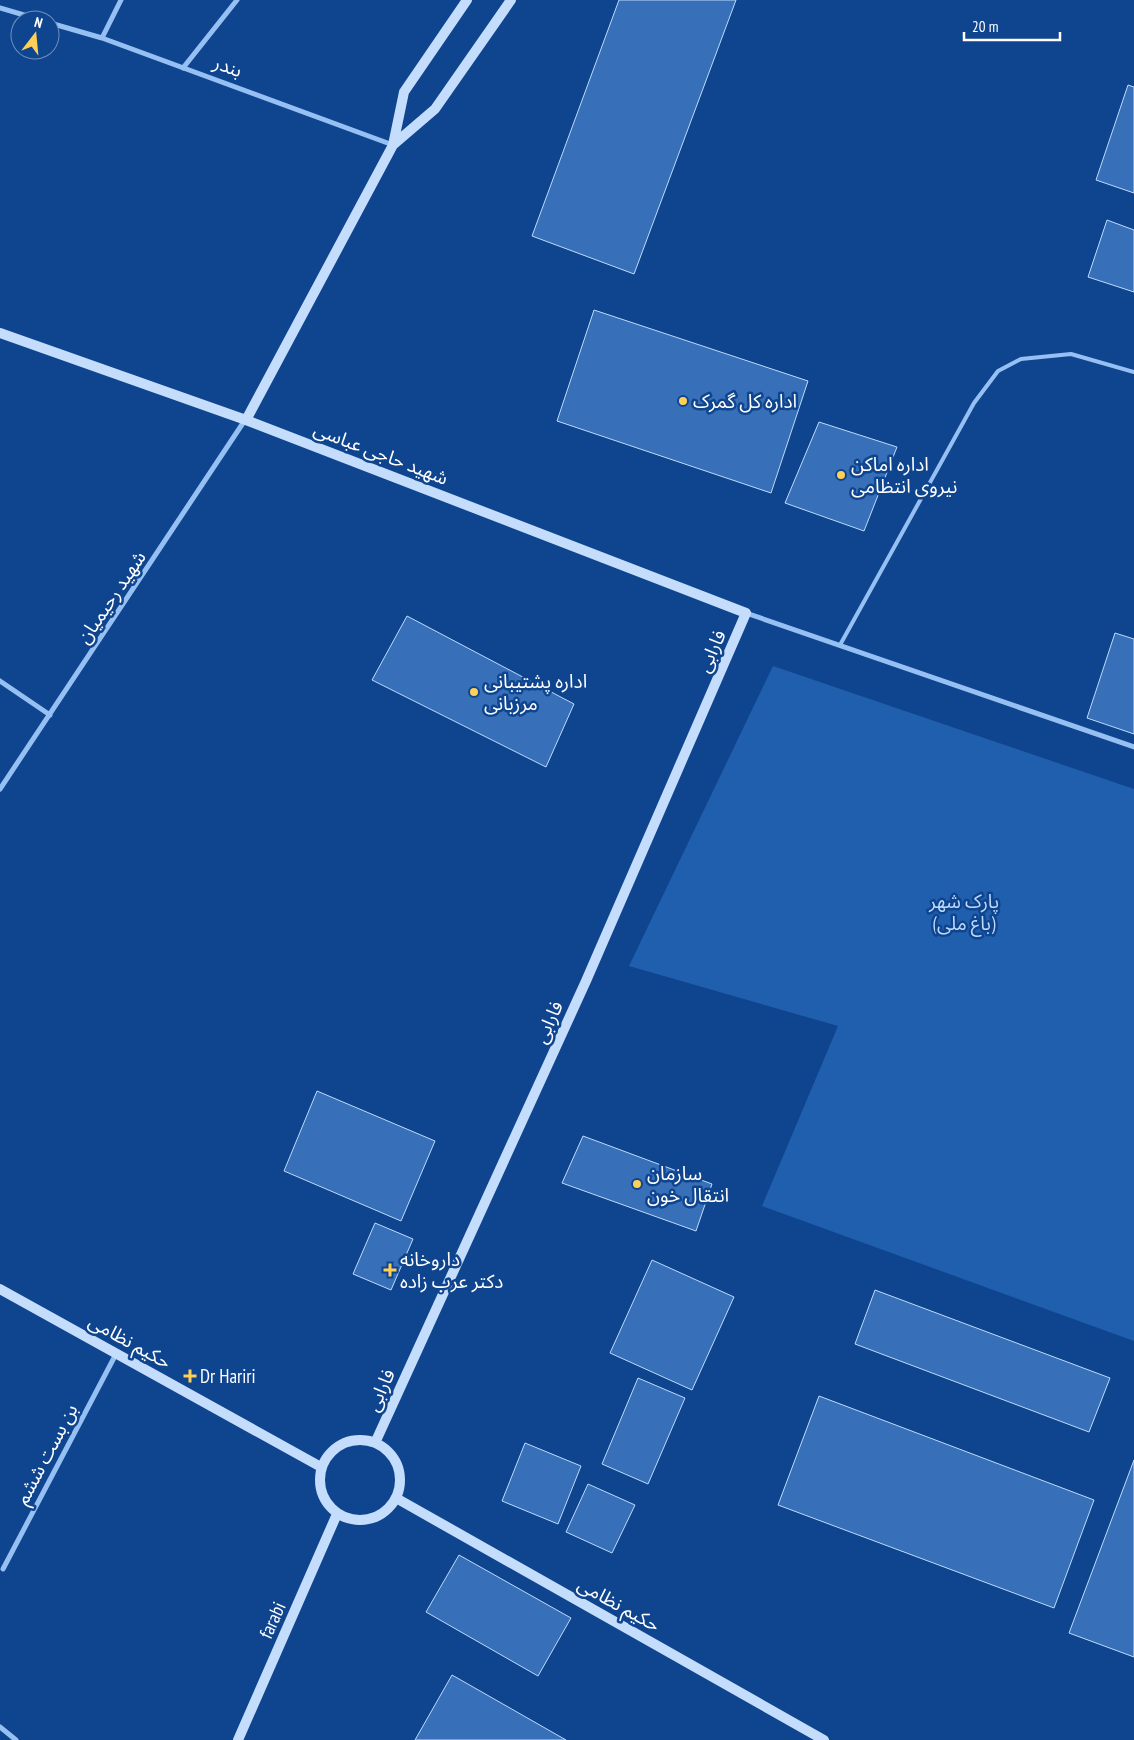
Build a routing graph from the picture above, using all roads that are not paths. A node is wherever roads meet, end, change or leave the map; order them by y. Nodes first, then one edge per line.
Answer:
1 (121, 0) edge
2 (237, 0) edge
3 (467, 0) edge
4 (511, 0) edge
5 (60, 26) edge
6 (102, 38) junction
7 (184, 68) junction
8 (393, 145) junction
9 (0, 334) edge
10 (1134, 372) edge
11 (246, 420) junction
12 (746, 612) junction
13 (840, 645) junction
14 (0, 681) edge
15 (50, 715) junction
16 (1134, 747) edge
17 (0, 789) edge
18 (0, 1289) edge
19 (116, 1353) junction
20 (375, 1443) junction
21 (321, 1467) junction
22 (396, 1498) junction
23 (338, 1514) junction
24 (3, 1569) dead end
25 (0, 1728) edge
26 (16, 1740) edge
27 (238, 1740) edge
28 (824, 1740) edge

1 - 6 street
2 - 7 street
3 - 8 street
4 - 8 street
5 - 6 street, بندر
6 - 7 street, بندر
7 - 8 street, بندر
8 - 11 street
9 - 11 street, شهید حاجی عباسی
10 - 13 lane
11 - 12 street, شهید حاجی عباسی
11 - 15 street, شهید رحیمیان
12 - 13 street
12 - 20 street, فارابی
13 - 16 street
14 - 15 street
15 - 17 street, شهید رحیمیان
18 - 19 street, حکیم نظامی
19 - 21 street, حکیم نظامی
19 - 24 street, بن بست ششم
20 - 21 street
20 - 22 street
21 - 23 street
22 - 23 street
22 - 28 street, حکیم نظامی
23 - 27 street, farabi
25 - 26 street

